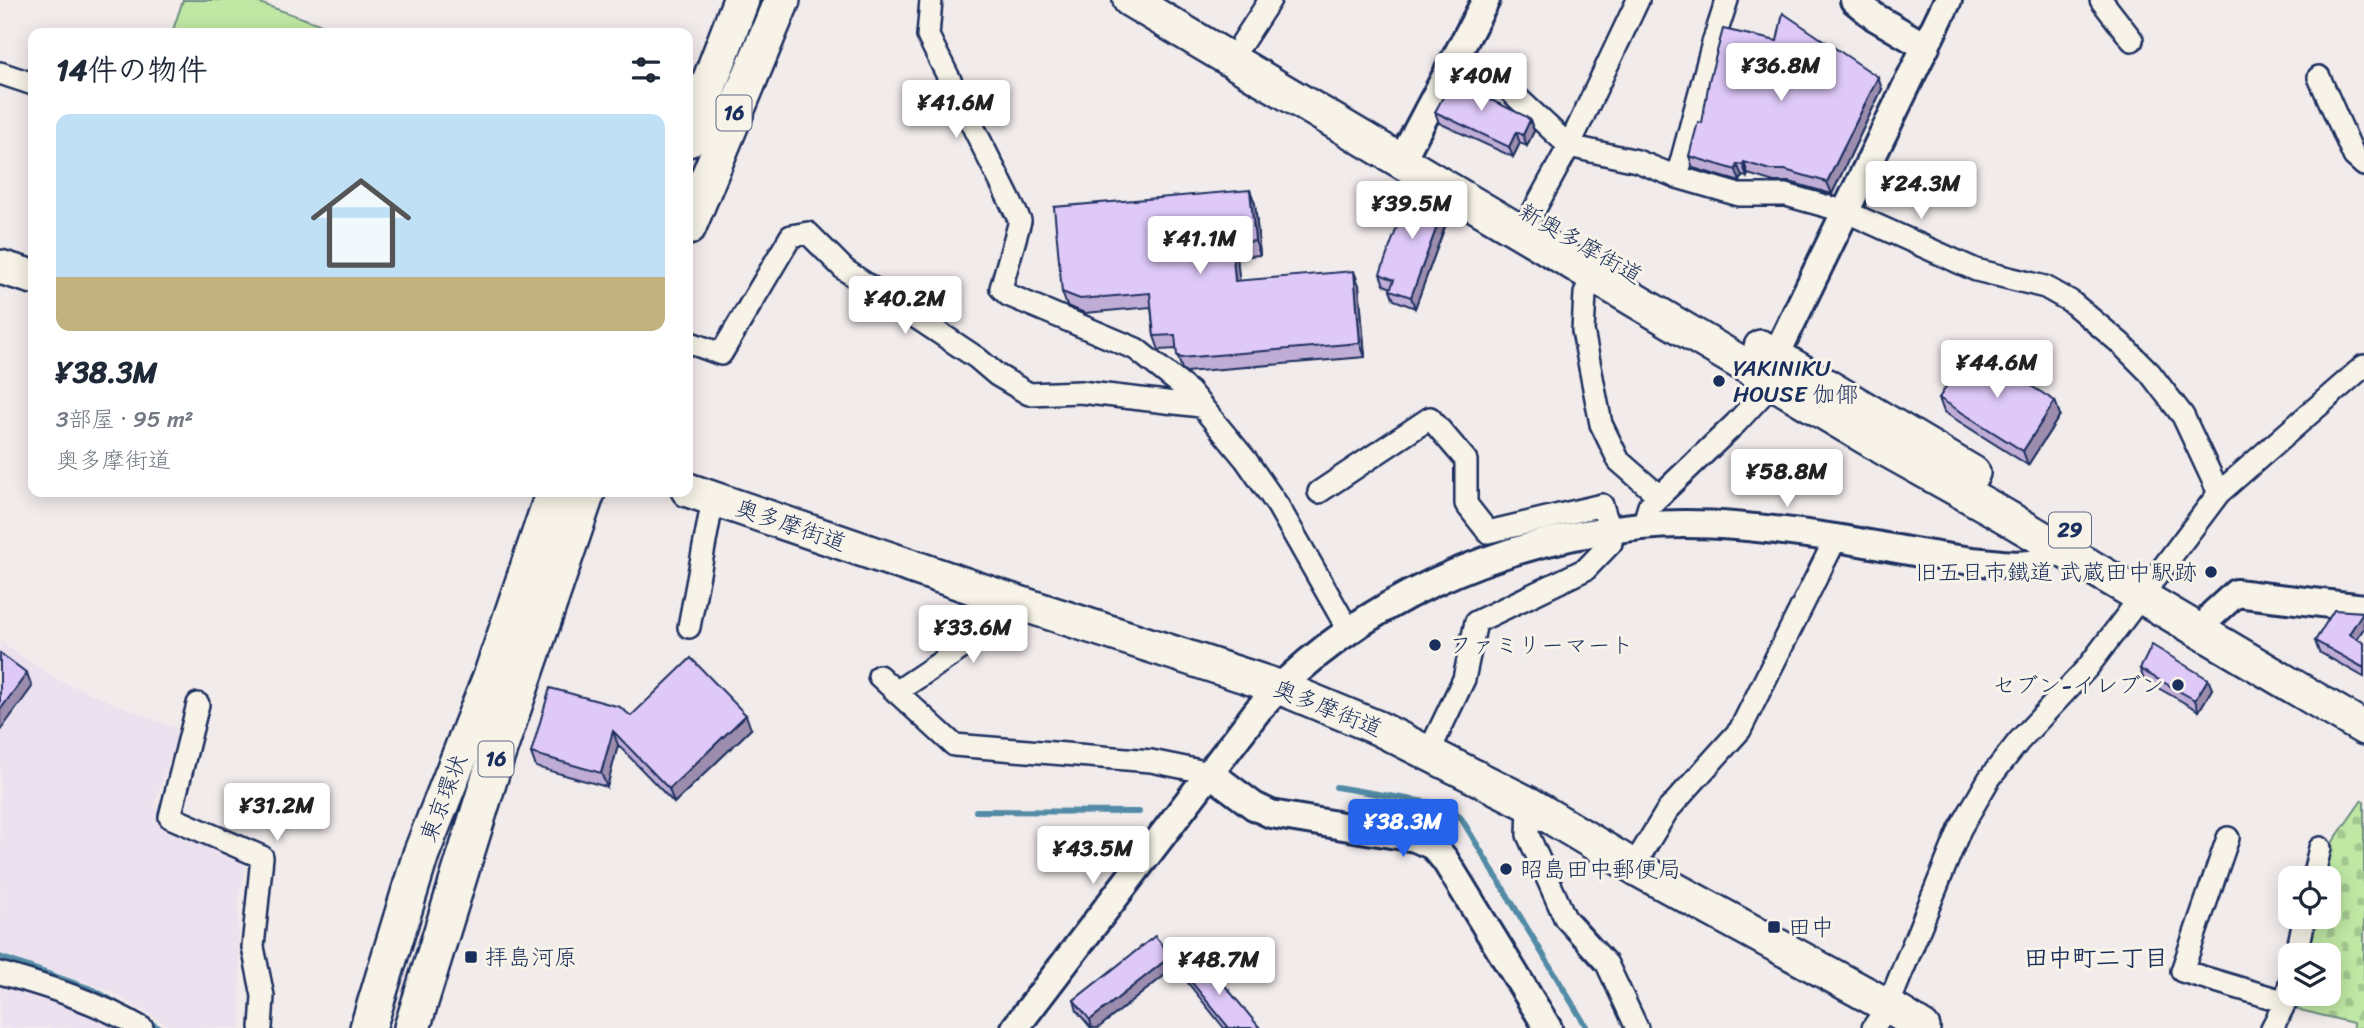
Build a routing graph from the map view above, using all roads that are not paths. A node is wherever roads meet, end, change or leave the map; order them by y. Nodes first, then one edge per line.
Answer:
1 (741, 0) edge
2 (782, 0) edge
3 (931, 0) edge
4 (1130, 0) edge
5 (1170, 0) edge
6 (1270, 0) edge
7 (1486, 0) edge
8 (1638, 0) edge
9 (1727, 0) edge
10 (1854, 0) edge
11 (1948, 0) edge
12 (2101, 0) edge
13 (2133, 40) dead end
14 (1242, 43) junction
15 (1926, 47) junction
16 (1453, 64) junction
17 (0, 73) edge
18 (2319, 77) dead end
19 (28, 82) edge
20 (693, 126) edge
21 (1569, 146) junction
22 (1406, 152) junction
23 (2364, 165) edge
24 (1677, 177) junction
25 (1847, 212) junction
26 (1532, 214) junction
27 (693, 215) edge
28 (0, 267) edge
29 (1592, 274) junction
30 (28, 275) edge
31 (693, 344) edge
32 (2364, 366) edge
33 (1774, 367) junction
34 (1201, 406) junction
35 (1319, 492) dead end
36 (2219, 493) junction
37 (700, 494) edge
38 (1659, 496) junction
39 (552, 497) edge
40 (585, 497) edge
41 (1643, 526) junction
42 (1610, 530) junction
43 (1836, 538) junction
44 (2054, 545) junction
45 (2147, 588) junction
46 (1004, 598) junction
47 (2364, 608) edge
48 (2213, 614) junction
49 (689, 627) dead end
50 (1349, 631) junction
51 (878, 676) dead end
52 (1279, 687) junction
53 (896, 692) junction
54 (198, 704) dead end
55 (2364, 705) edge
56 (2364, 728) edge
57 (1428, 754) junction
58 (1210, 773) junction
59 (1529, 804) junction
60 (2228, 838) dead end
61 (2320, 848) dead end
62 (2316, 866) edge
63 (1633, 867) junction
64 (0, 973) edge
65 (2278, 1000) edge
66 (2284, 1006) edge
67 (1881, 1017) edge
68 (142, 1028) edge
69 (261, 1028) edge
70 (368, 1028) edge
71 (412, 1028) edge
72 (1015, 1028) edge
73 (1548, 1028) edge
74 (1637, 1028) edge
75 (1923, 1028) edge
76 (2272, 1028) edge

1 - 20 highway, 16
2 - 27 highway, 16
3 - 34 street
4 - 22 main road, 29
5 - 14 main road, 新奥多摩街道 / 29
6 - 14 street
7 - 16 street
8 - 21 street
9 - 24 street
10 - 15 street
11 - 15 street
12 - 13 street
14 - 22 main road, 新奥多摩街道 / 29
15 - 25 street
16 - 21 street
16 - 22 street
17 - 19 street
18 - 23 street
21 - 24 street
21 - 26 street
22 - 26 main road, 新奥多摩街道 / 29
22 - 29 main road, 29
24 - 25 street
25 - 33 street
25 - 36 street
26 - 33 main road, 新奥多摩街道 / 29
28 - 30 main road
29 - 33 main road, 29
29 - 38 street
31 - 34 street
32 - 36 street
33 - 38 street
33 - 44 main road, 29
33 - 45 main road, 29
34 - 50 street
35 - 42 street
36 - 45 street
37 - 46 main road, 奥多摩街道
37 - 49 street
38 - 41 street
39 - 70 highway, 東京環状 / 16
40 - 71 highway, 東京環状 / 16
41 - 42 street
41 - 43 street
42 - 50 street
42 - 57 street
43 - 44 street
43 - 63 street
44 - 45 main road, 29
45 - 48 main road, 29
45 - 56 main road, 29
45 - 67 street
46 - 52 main road, 奥多摩街道
46 - 53 street
47 - 48 street
48 - 55 main road, 29
50 - 52 street
51 - 53 street
52 - 57 main road, 奥多摩街道
52 - 58 street
53 - 58 street
54 - 69 street
57 - 59 main road, 奥多摩街道
58 - 72 street
58 - 73 street
59 - 63 main road, 奥多摩街道
59 - 74 street
60 - 65 street
61 - 62 street
63 - 67 main road, 奥多摩街道
64 - 68 street
66 - 76 street
67 - 75 main road, 奥多摩街道

